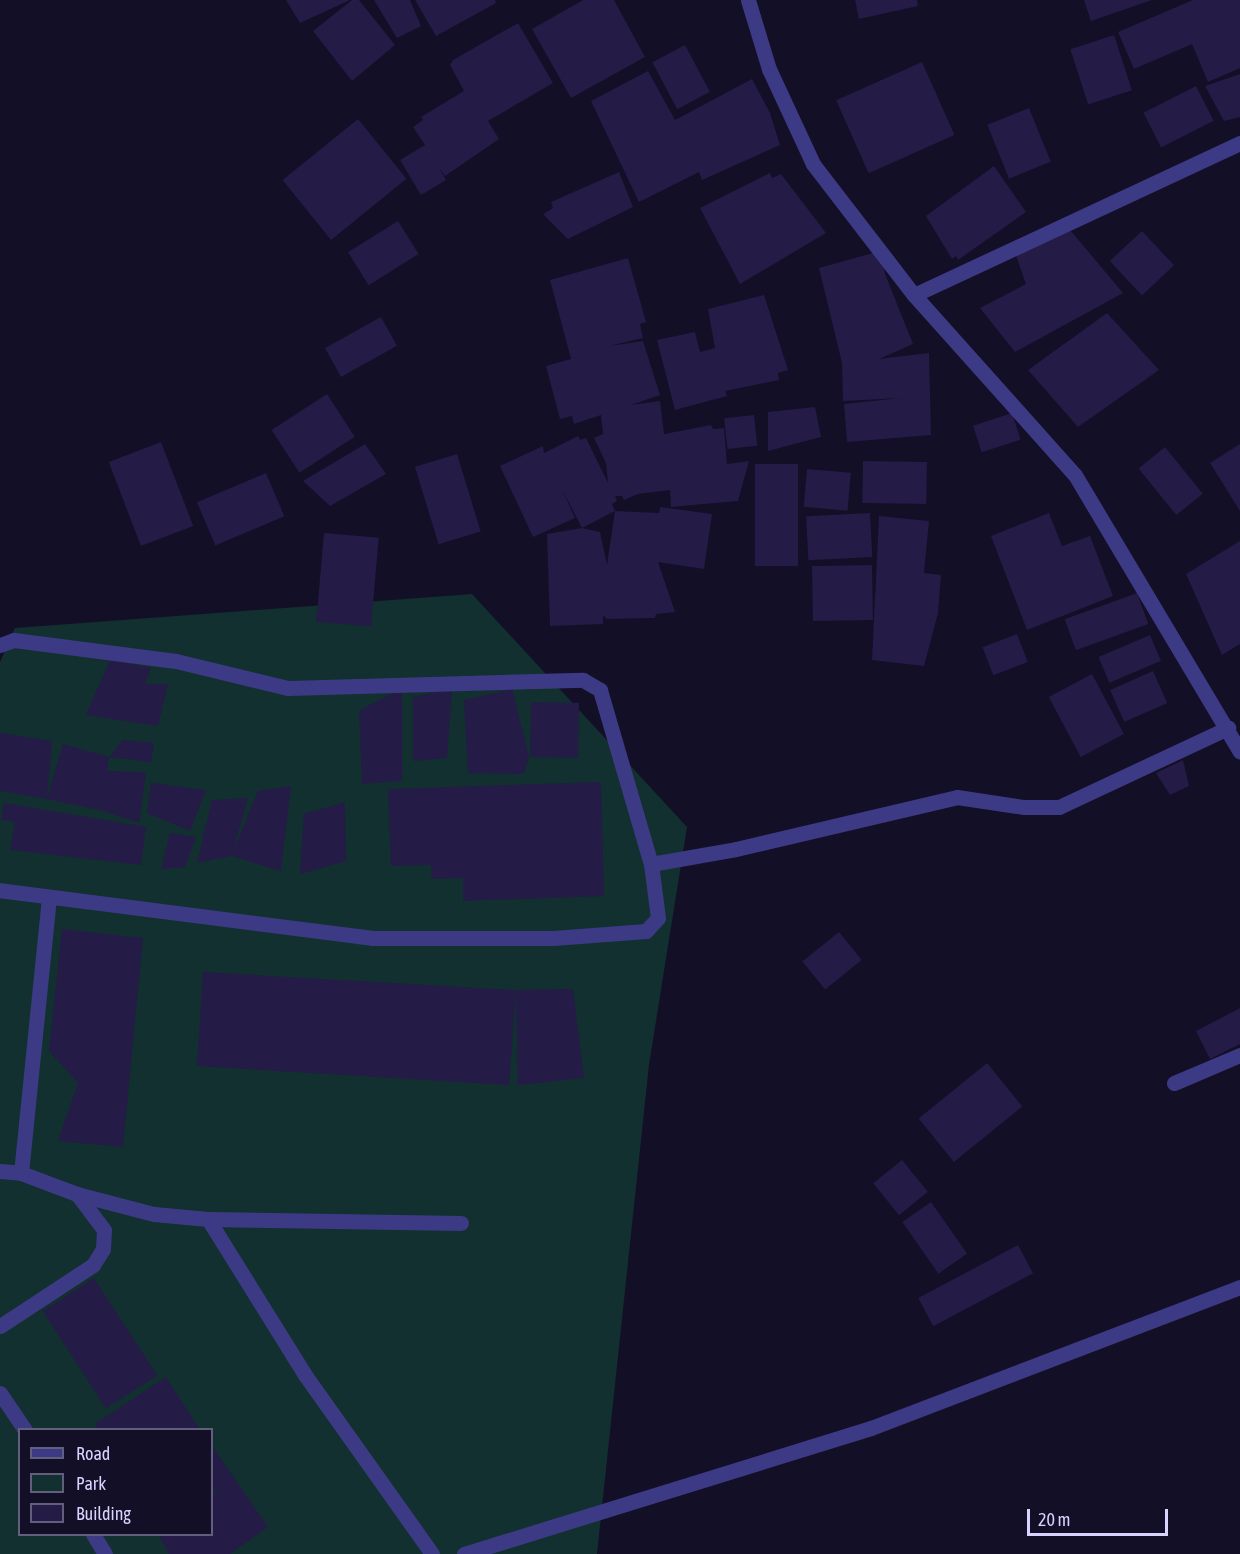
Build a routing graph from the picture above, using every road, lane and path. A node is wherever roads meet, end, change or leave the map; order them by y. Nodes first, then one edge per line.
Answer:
1 (748, 0) edge
2 (1240, 143) edge
3 (914, 295) junction
4 (0, 645) edge
5 (1228, 728) junction
6 (1240, 752) edge
7 (651, 864) junction
8 (0, 890) edge
9 (50, 898) junction
10 (1240, 1055) edge
11 (1174, 1083) dead end
12 (0, 1171) edge
13 (21, 1173) junction
14 (77, 1194) junction
15 (208, 1219) junction
16 (460, 1223) dead end
17 (1240, 1287) edge
18 (0, 1326) edge
19 (0, 1393) edge
20 (24, 1428) edge
21 (94, 1536) edge
22 (105, 1554) edge
23 (432, 1554) edge
24 (464, 1554) edge

1 - 3 street
2 - 3 street
3 - 5 street
4 - 7 street
5 - 6 street
5 - 7 street
7 - 9 street
8 - 9 street
9 - 13 street
10 - 11 street
12 - 13 street
13 - 14 street
14 - 15 street
14 - 18 street
15 - 16 street
15 - 23 street
17 - 24 street
19 - 20 street
21 - 22 street

